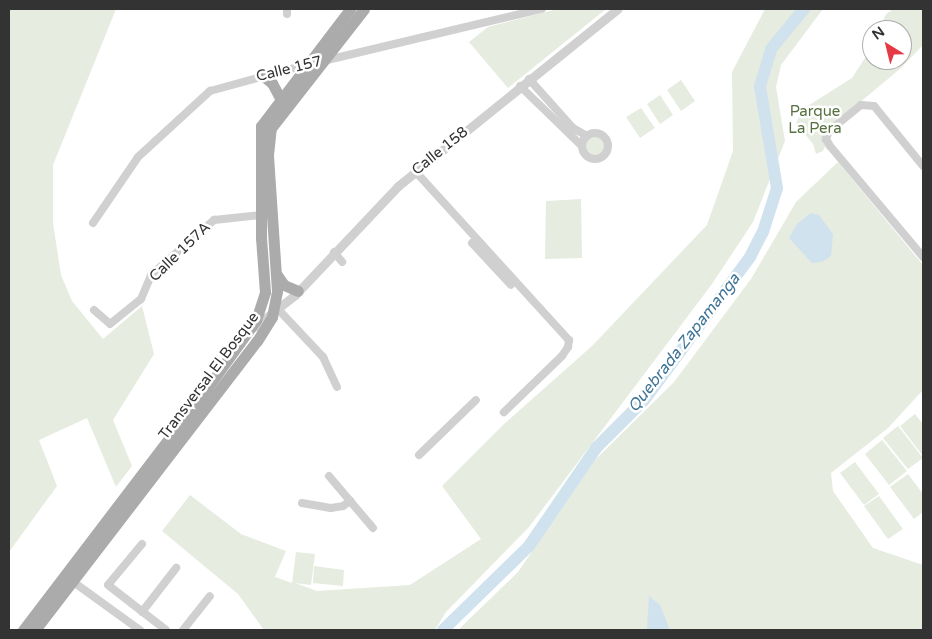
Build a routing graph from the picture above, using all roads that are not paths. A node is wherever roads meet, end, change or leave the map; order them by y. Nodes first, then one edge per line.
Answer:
1 (350, 9) edge
2 (364, 9) edge
3 (542, 9) edge
4 (617, 9) edge
5 (321, 61) junction
6 (306, 64) junction
7 (262, 75) junction
8 (529, 79) junction
9 (520, 86) junction
10 (280, 98) junction
11 (587, 136) junction
12 (582, 146) junction
13 (923, 166) edge
14 (415, 171) junction
15 (260, 215) junction
16 (93, 223) dead end
17 (472, 243) dead end
18 (334, 252) junction
19 (923, 257) edge
20 (342, 262) dead end
21 (276, 272) junction
22 (298, 291) junction
23 (265, 292) junction
24 (530, 305) junction
25 (276, 307) junction
26 (94, 310) dead end
27 (247, 334) junction
28 (337, 387) dead end
29 (476, 400) dead end
30 (504, 412) dead end
31 (419, 455) dead end
32 (330, 476) dead end
33 (350, 501) junction
34 (302, 503) dead end
35 (374, 528) dead end
36 (142, 544) dead end
37 (176, 568) dead end
38 (72, 581) junction
39 (210, 596) dead end
40 (142, 612) junction
41 (23, 630) edge
42 (35, 630) edge
43 (140, 630) edge
44 (166, 630) edge
45 (183, 630) edge

1 - 6 main road, Transversal El Bosque
2 - 5 main road, Transversal El Bosque
3 - 5 street, Calle 157
4 - 8 street, Calle 158
5 - 6 street, Calle 157
5 - 21 main road, Transversal El Bosque
6 - 7 street, Calle 157
6 - 10 main road, Transversal El Bosque
7 - 10 main road
7 - 16 street, Calle 157
8 - 9 street, Calle 158
8 - 11 street
9 - 12 street
9 - 14 street, Calle 158
10 - 15 main road, Transversal El Bosque
11 - 12 street
11 - 12 street
13 - 19 street
14 - 18 street, Calle 158
14 - 24 street
15 - 23 main road, Transversal El Bosque
15 - 26 street, Calle 157A
17 - 24 street
18 - 20 street
18 - 22 street, Calle 158
21 - 22 main road
21 - 25 main road, Transversal El Bosque
22 - 25 street, Calle 158
23 - 25 street
23 - 27 main road, Transversal El Bosque
24 - 30 street
25 - 27 street, Calle 158
25 - 28 street
25 - 38 main road, Transversal El Bosque
27 - 41 main road, Transversal El Bosque
29 - 31 street
32 - 33 street
33 - 34 street
33 - 35 street
36 - 40 street
37 - 40 street
38 - 42 main road, Transversal El Bosque
38 - 43 street
39 - 45 street
40 - 44 street

